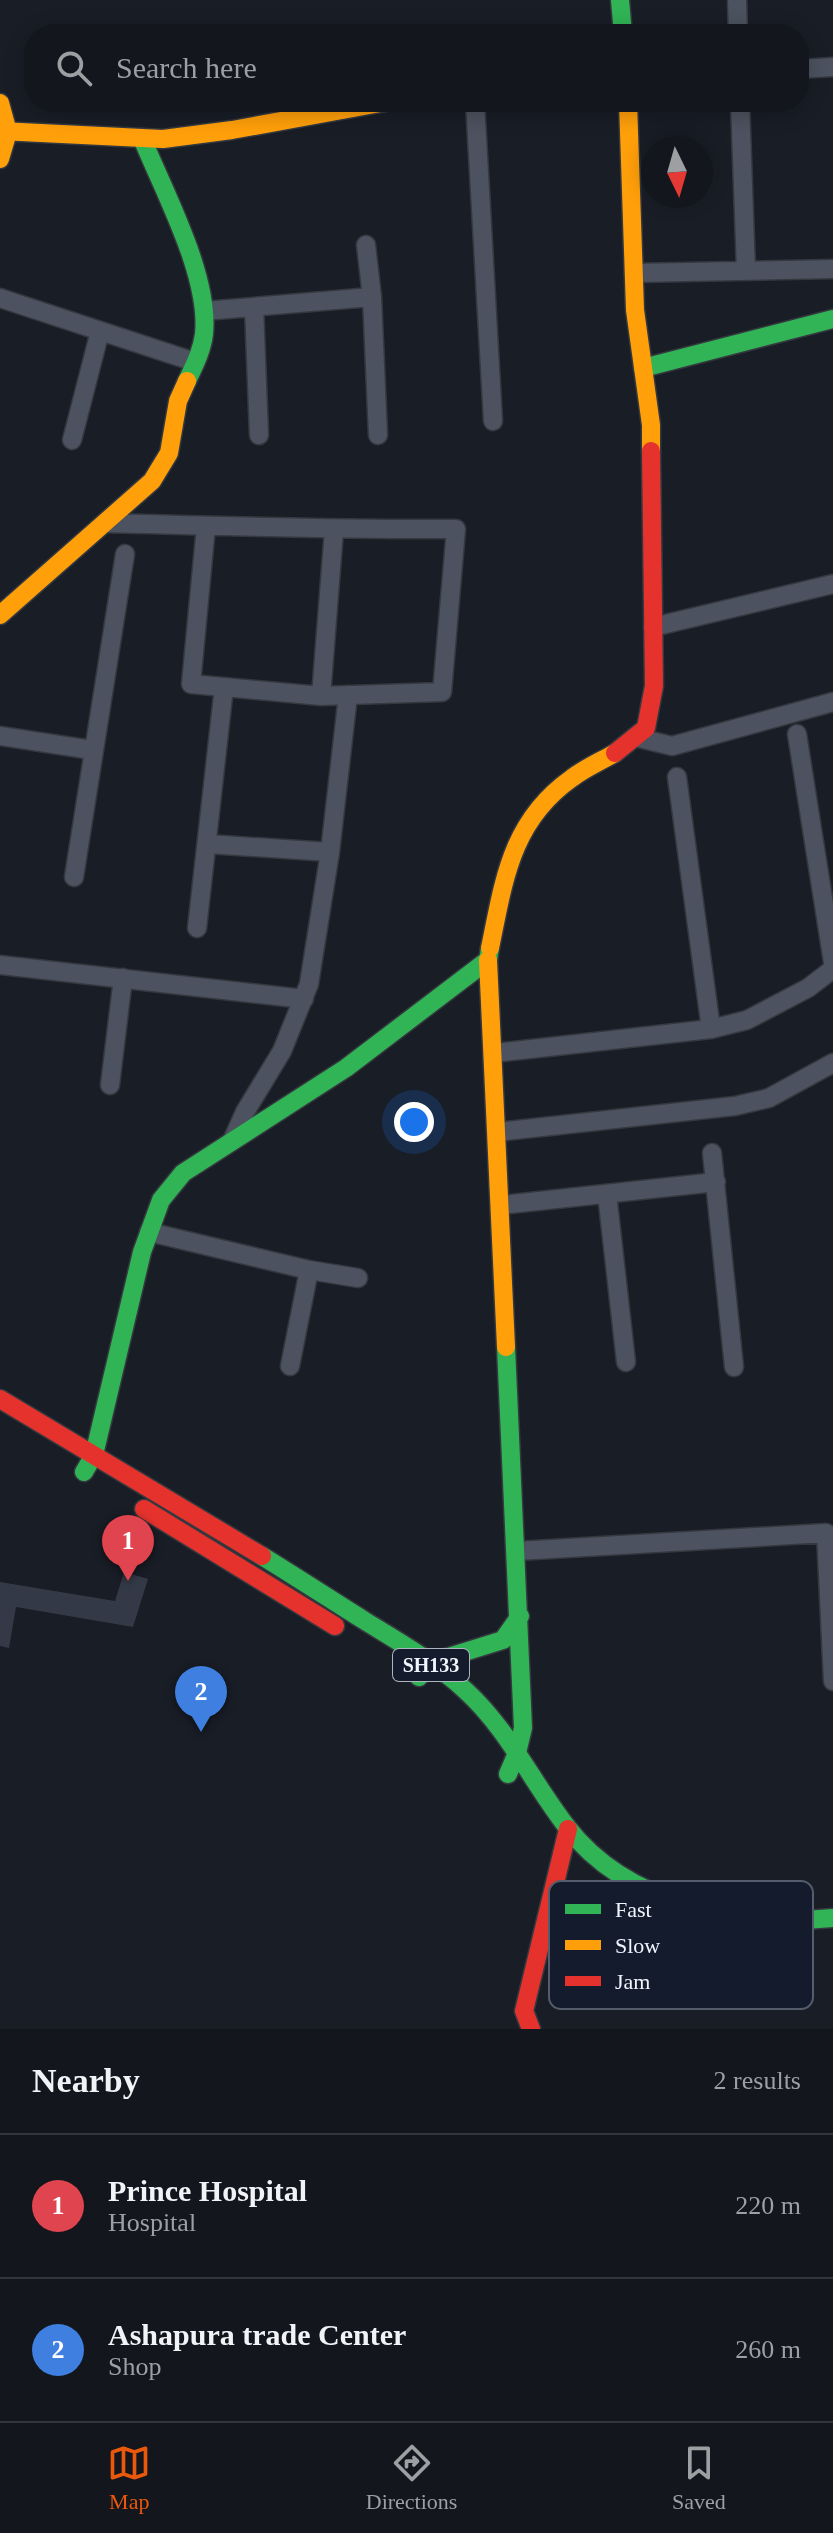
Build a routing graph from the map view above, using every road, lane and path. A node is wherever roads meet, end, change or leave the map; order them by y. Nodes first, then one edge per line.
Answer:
1 (620, 0) edge
2 (737, 0) edge
3 (622, 24) edge
4 (738, 24) edge
5 (833, 67) edge
6 (809, 68) edge
7 (0, 103) edge
8 (331, 112) edge
9 (476, 112) edge
10 (628, 112) edge
11 (740, 112) edge
12 (4, 132) edge
13 (142, 138) junction
14 (0, 159) edge
15 (366, 245) dead end
16 (833, 269) edge
17 (746, 271) junction
18 (634, 273) junction
19 (372, 297) junction
20 (0, 298) edge
21 (254, 307) junction
22 (204, 311) junction
23 (833, 319) edge
24 (100, 331) junction
25 (195, 362) junction
26 (643, 368) junction
27 (493, 421) dead end
28 (259, 435) dead end
29 (378, 435) dead end
30 (72, 440) dead end
31 (106, 523) junction
32 (206, 526) junction
33 (334, 530) junction
34 (125, 554) dead end
35 (833, 584) edge
36 (0, 615) edge
37 (653, 627) junction
38 (224, 687) junction
39 (348, 695) junction
40 (321, 696) junction
41 (833, 702) edge
42 (797, 734) dead end
43 (0, 736) edge
44 (635, 737) junction
45 (92, 750) junction
46 (677, 777) dead end
47 (208, 844) junction
48 (330, 852) junction
49 (74, 877) dead end
50 (197, 928) dead end
51 (488, 960) junction
52 (833, 962) edge
53 (0, 965) edge
54 (833, 969) edge
55 (123, 978) junction
56 (304, 999) junction
57 (711, 1029) junction
58 (494, 1053) junction
59 (833, 1064) edge
60 (110, 1085) dead end
61 (497, 1132) junction
62 (232, 1141) junction
63 (712, 1153) dead end
64 (716, 1182) junction
65 (607, 1194) junction
66 (501, 1205) junction
67 (149, 1232) junction
68 (309, 1270) junction
69 (358, 1278) dead end
70 (626, 1362) dead end
71 (290, 1366) dead end
72 (734, 1367) dead end
73 (0, 1399) edge
74 (94, 1455) junction
75 (104, 1484) dead end
76 (129, 1500) dead end
77 (517, 1551) junction
78 (520, 1616) junction
79 (350, 1635) dead end
80 (399, 1665) dead end
81 (424, 1670) junction
82 (833, 1681) edge
83 (437, 1691) dead end
84 (457, 1707) dead end
85 (476, 1729) dead end
86 (492, 1751) dead end
87 (517, 1753) junction
88 (508, 1774) junction
89 (568, 1829) junction
90 (564, 1848) junction
91 (556, 1881) edge
92 (603, 1881) edge
93 (633, 1881) edge
94 (549, 1909) edge
95 (833, 1918) edge
96 (813, 1921) edge
97 (531, 2029) edge

1 - 3 main road
2 - 4 street
5 - 6 street
7 - 12 main road
8 - 13 main road
9 - 27 street
10 - 18 main road
11 - 17 street
12 - 13 main road
12 - 14 main road
13 - 22 main road
15 - 19 street
16 - 17 street
17 - 18 street
18 - 26 main road
19 - 21 street
19 - 29 street
20 - 24 street
21 - 22 street
21 - 28 street
22 - 25 main road
23 - 26 main road
24 - 25 street
24 - 30 street
25 - 31 main road
26 - 37 main road
31 - 32 street
31 - 36 main road
32 - 33 street
32 - 38 street
33 - 39 street
33 - 40 street
34 - 45 street
35 - 37 street
37 - 44 main road
38 - 40 street
38 - 47 street
39 - 40 street
39 - 48 street
41 - 44 street
42 - 52 street
43 - 45 street
44 - 51 main road
45 - 49 street
46 - 57 street
47 - 48 street
47 - 50 street
48 - 56 street
51 - 58 main road
51 - 62 main road
53 - 55 street
54 - 57 street
55 - 56 street
55 - 60 street
56 - 62 street
57 - 58 street
58 - 61 main road
59 - 61 street
61 - 66 main road
62 - 67 main road
63 - 64 street
64 - 65 street
64 - 72 street
65 - 66 street
65 - 70 street
66 - 77 main road
67 - 68 street
67 - 74 main road
68 - 69 street
68 - 71 street
73 - 74 main road, SH133
74 - 75 main road
74 - 81 main road, SH133
76 - 79 main road
77 - 78 main road
77 - 82 street
78 - 81 main road
78 - 87 main road
80 - 81 main road
81 - 83 main road
81 - 87 main road, SH133
84 - 85 main road
86 - 88 main road
87 - 88 main road
87 - 89 main road, SH133
88 - 90 main road
89 - 90 main road
89 - 93 main road, SH133
90 - 91 main road
90 - 92 main road
94 - 97 main road
95 - 96 main road, SH133

